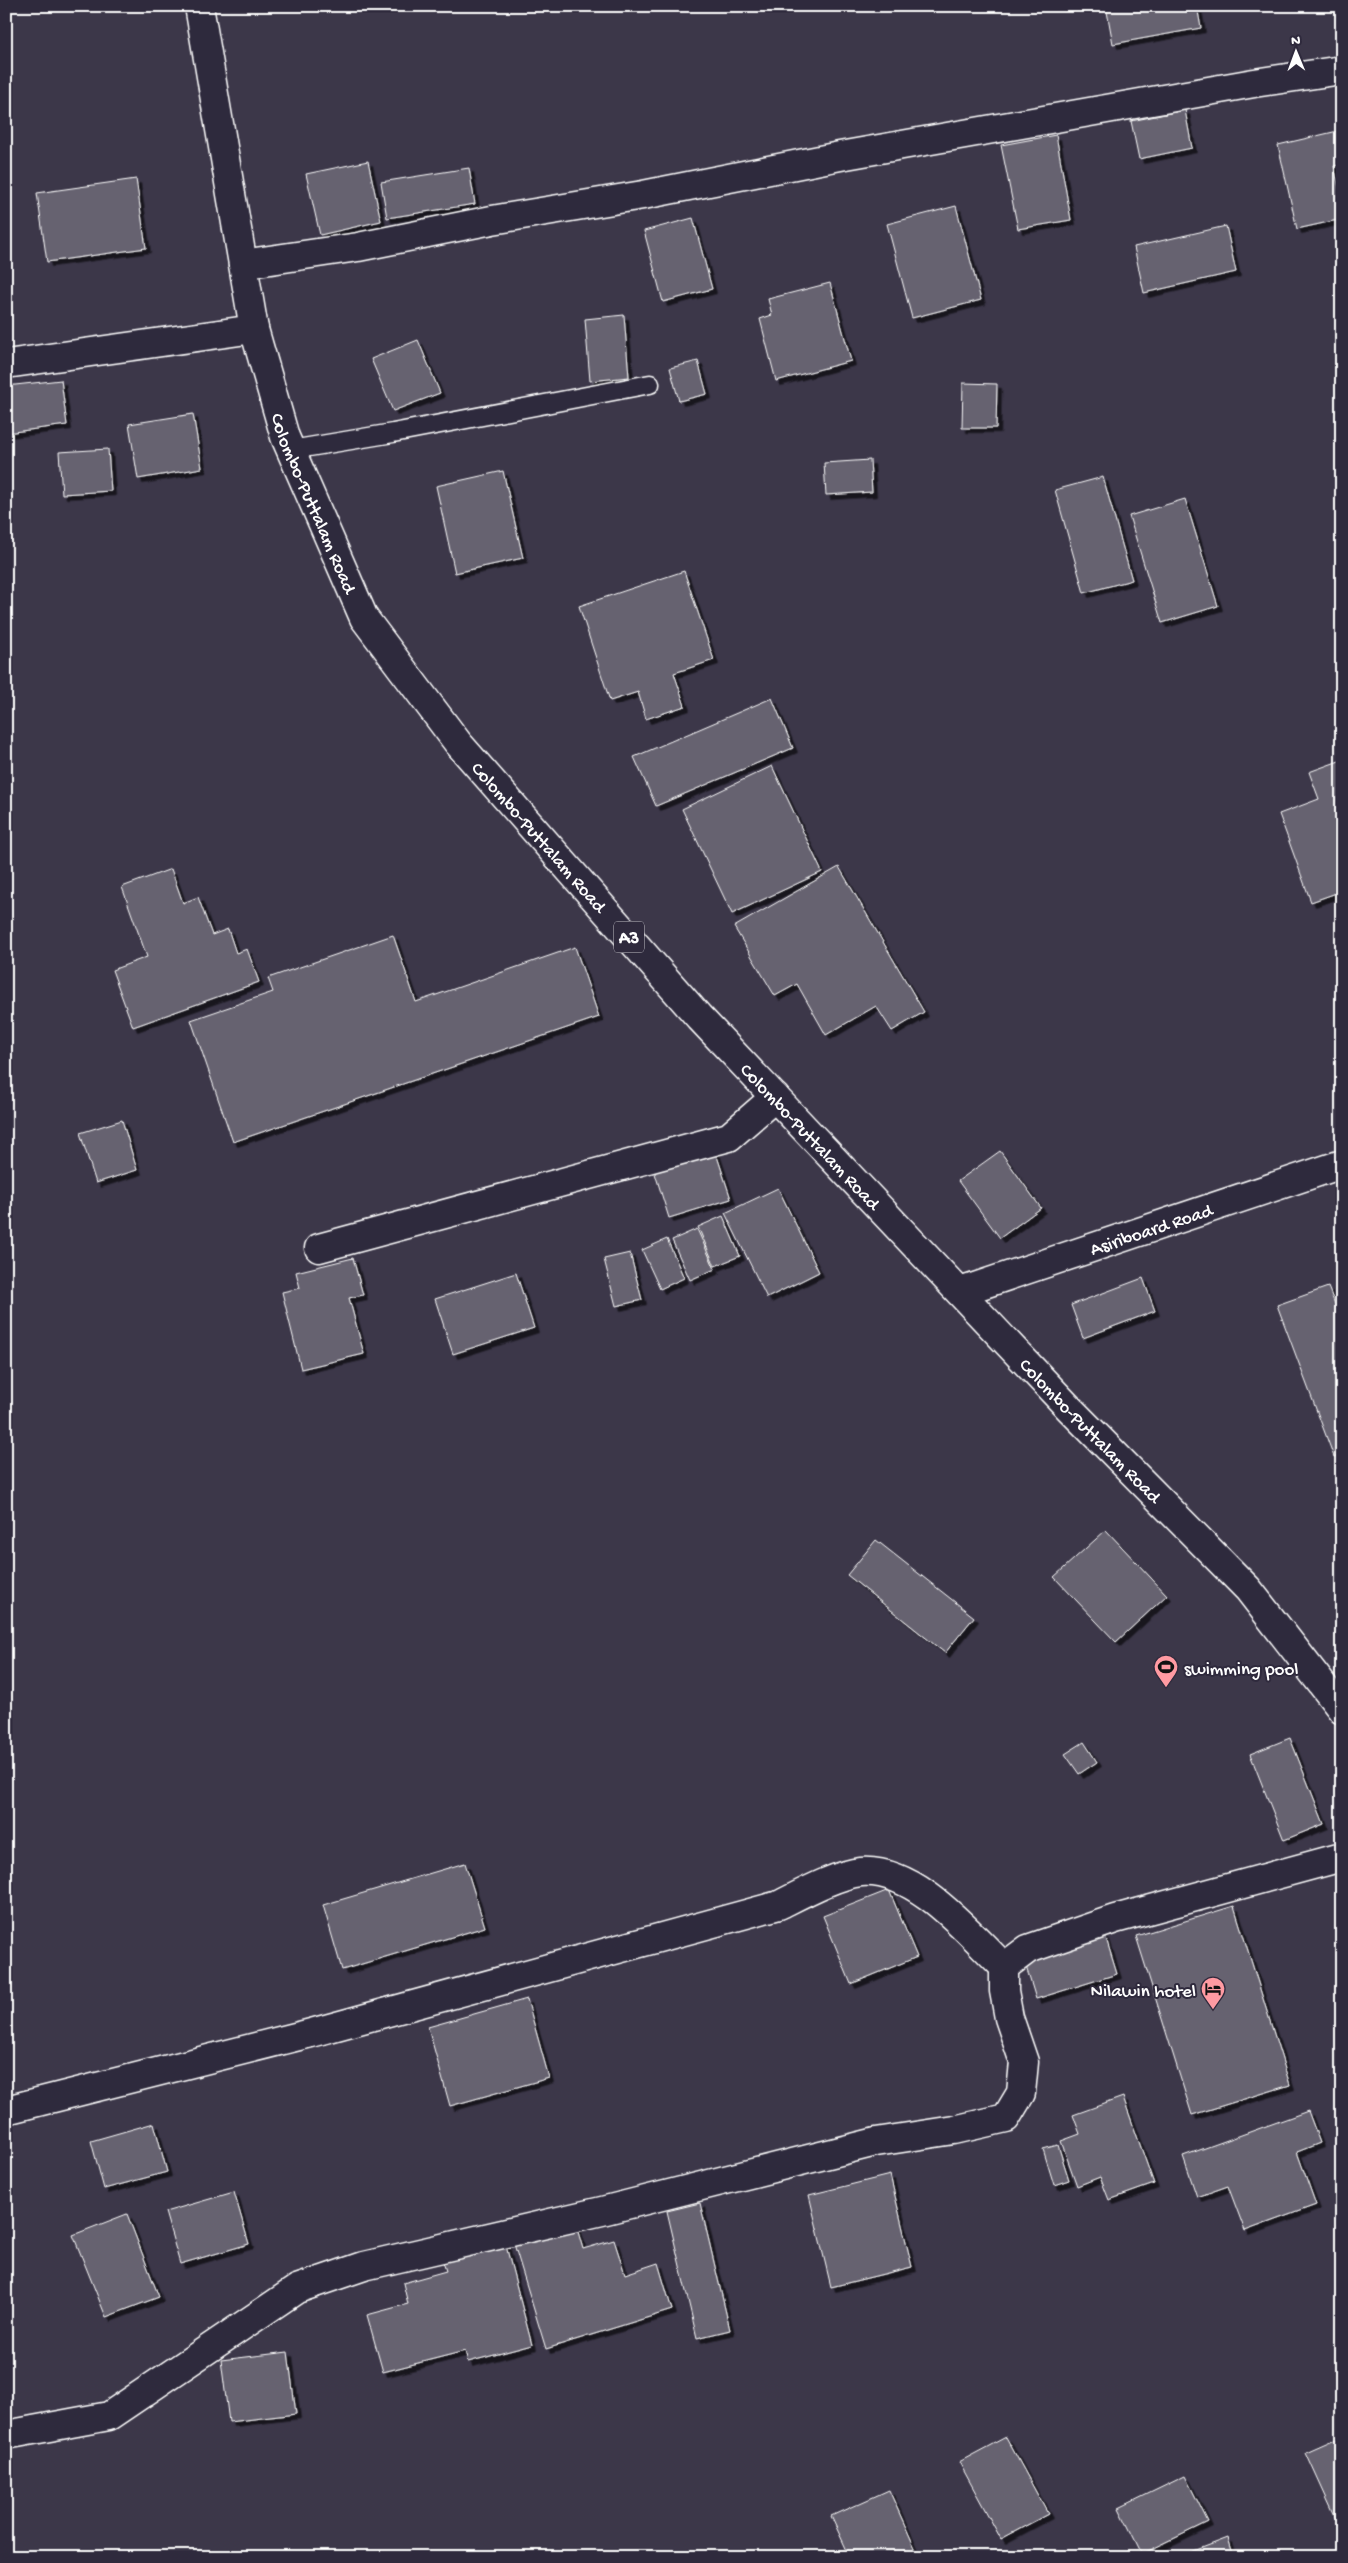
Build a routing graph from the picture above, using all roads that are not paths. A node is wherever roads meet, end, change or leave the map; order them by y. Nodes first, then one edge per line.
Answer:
1 (199, 6) edge
2 (1342, 70) edge
3 (243, 264) junction
4 (254, 329) junction
5 (6, 364) edge
6 (650, 384) dead end
7 (291, 450) junction
8 (775, 1097) junction
9 (1342, 1164) edge
10 (319, 1248) dead end
11 (960, 1292) junction
12 (1342, 1710) edge
13 (1342, 1857) edge
14 (1004, 1967) junction
15 (6, 2110) edge
16 (6, 2435) edge

1 - 3 main road, Colombo-Puttalam Road / A3
2 - 3 main road
3 - 4 main road, Colombo-Puttalam Road / A3
4 - 5 main road
4 - 7 main road, Colombo-Puttalam Road / A3
6 - 7 lane
7 - 8 main road, Colombo-Puttalam Road / A3
8 - 10 main road
8 - 11 main road, Colombo-Puttalam Road / A3
9 - 11 main road, Asiriboard Road
11 - 12 main road, Colombo-Puttalam Road / A3
13 - 14 main road
14 - 15 main road
14 - 16 main road

